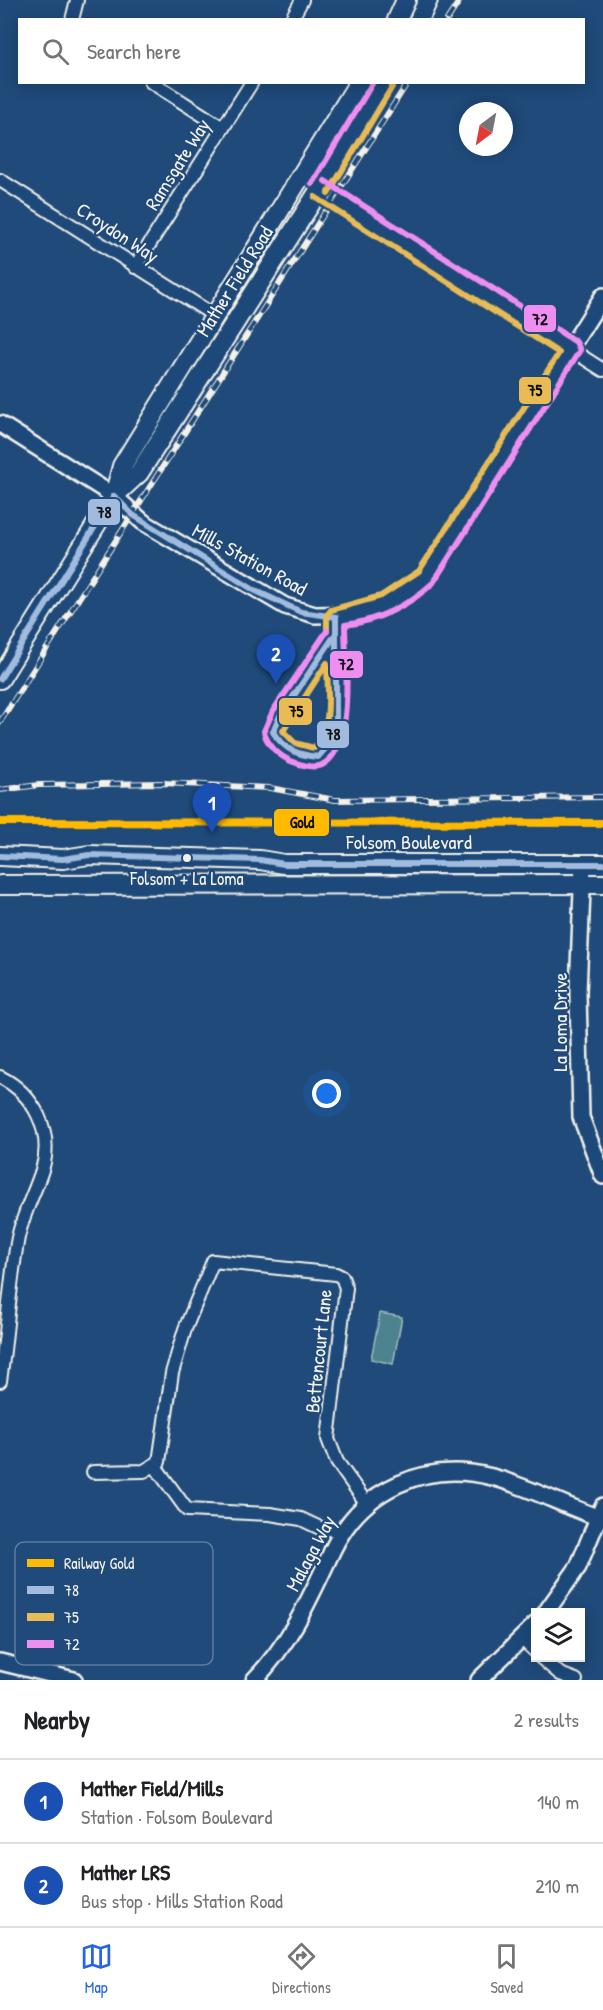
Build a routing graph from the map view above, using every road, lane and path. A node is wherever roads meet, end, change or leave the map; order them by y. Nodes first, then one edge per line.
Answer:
1 (77, 0) edge
2 (302, 0) edge
3 (406, 0) edge
4 (429, 0) edge
5 (72, 18) edge
6 (292, 18) edge
7 (398, 18) edge
8 (420, 18) edge
9 (154, 84) edge
10 (251, 84) edge
11 (358, 84) edge
12 (371, 84) edge
13 (383, 84) edge
14 (222, 129) junction
15 (0, 180) edge
16 (320, 189) junction
17 (135, 267) junction
18 (603, 296) edge
19 (215, 316) junction
20 (571, 350) junction
21 (603, 370) edge
22 (0, 424) edge
23 (114, 496) junction
24 (0, 678) edge
25 (0, 856) edge
26 (583, 864) junction
27 (603, 864) edge
28 (583, 884) junction
29 (603, 884) edge
30 (0, 885) edge
31 (0, 1077) edge
32 (603, 1176) edge
33 (0, 1381) edge
34 (155, 1466) junction
35 (93, 1472) dead end
36 (367, 1504) junction
37 (602, 1514) edge
38 (344, 1531) junction
39 (549, 1608) edge
40 (531, 1629) edge
41 (521, 1638) junction
42 (531, 1647) edge
43 (0, 1662) edge
44 (546, 1662) edge
45 (74, 1680) edge
46 (254, 1680) edge
47 (479, 1680) edge
48 (576, 1680) edge

1 - 5 street
2 - 6 street
3 - 7 main road
4 - 8 main road
9 - 14 street
10 - 14 street, Ramsgate Way
11 - 19 main road, Mather Field Road
12 - 16 main road
13 - 16 main road, Mather Field Road
14 - 17 street, Ramsgate Way
15 - 17 street, Croydon Way
16 - 20 street
16 - 23 main road, Mather Field Road
17 - 19 street, Croydon Way
18 - 20 street, Mills Station Road
19 - 23 main road, Mather Field Road
20 - 21 street
20 - 23 street, Mills Station Road
22 - 23 street, Mills Station Road
23 - 24 main road, Mather Field Road
25 - 26 main road, Folsom Boulevard
26 - 27 main road, Folsom Boulevard
26 - 28 street, La Loma Drive
28 - 29 main road
28 - 30 main road
28 - 32 street, La Loma Drive
31 - 33 street
34 - 35 street
34 - 36 street, Bettencourt Lane
34 - 38 street
36 - 37 street, Malaga Way
36 - 38 street, Malaga Way
37 - 39 street
38 - 46 street, Malaga Way
40 - 41 street
41 - 42 street
41 - 47 street
43 - 45 street
44 - 48 street

